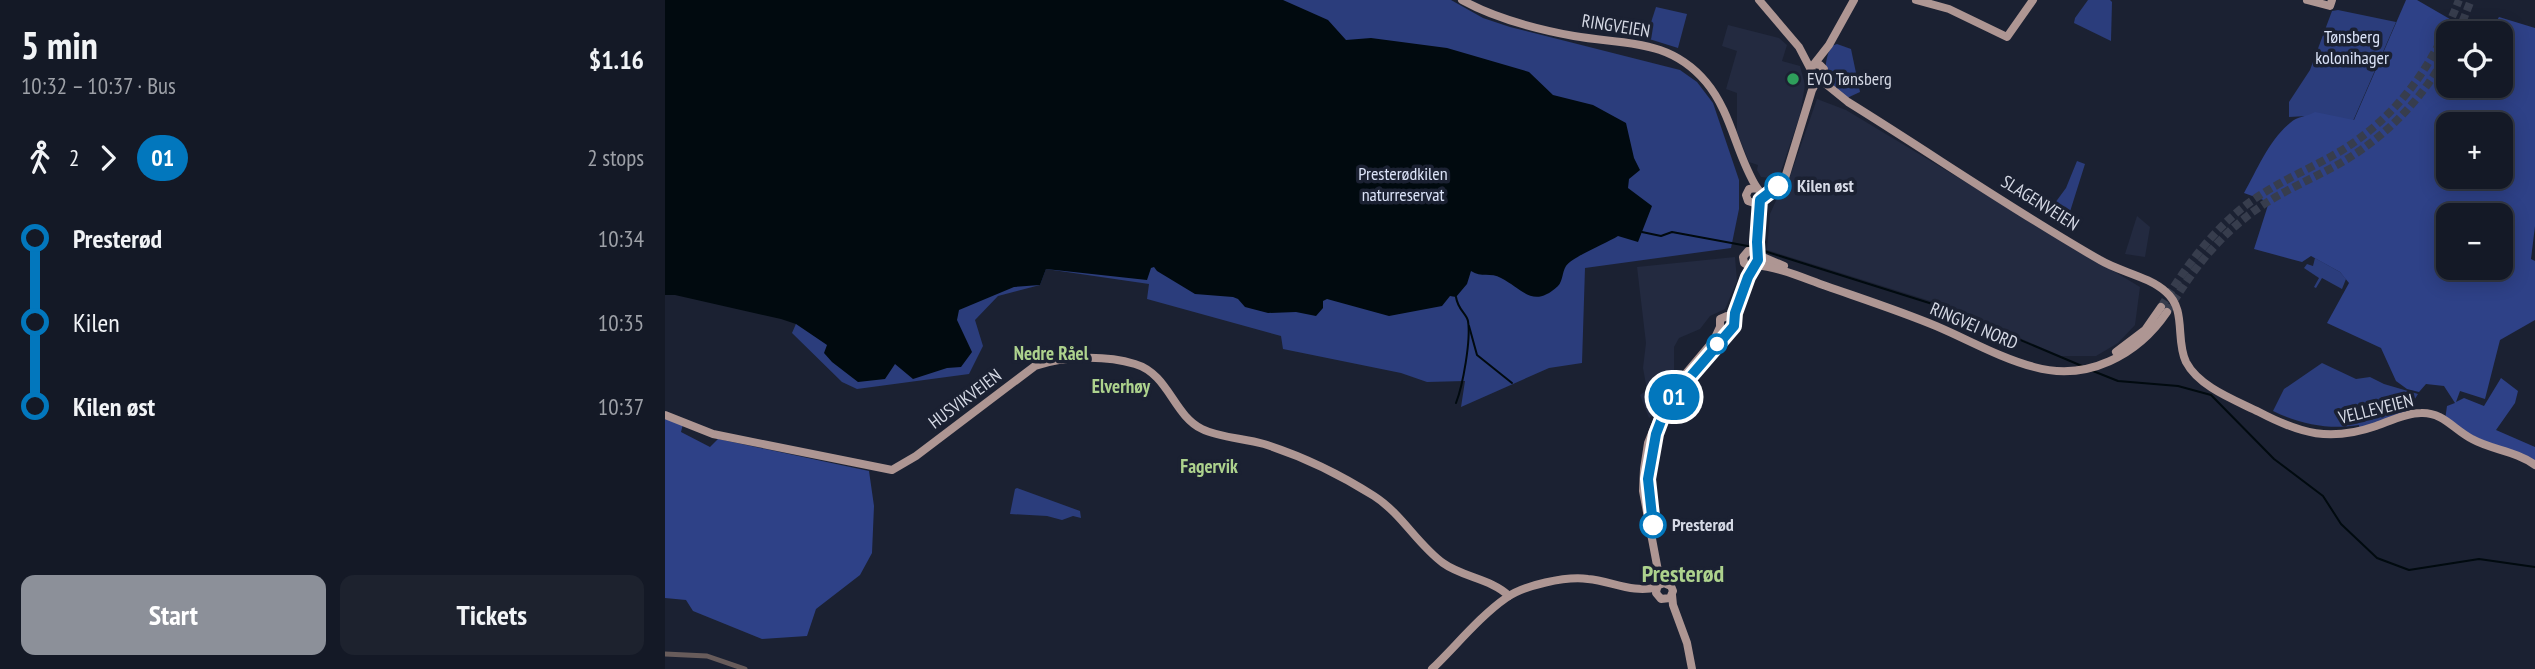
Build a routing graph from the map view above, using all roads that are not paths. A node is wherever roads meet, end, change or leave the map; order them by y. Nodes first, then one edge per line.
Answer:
1 (1462, 0) edge
2 (1759, 0) edge
3 (1854, 0) edge
4 (1916, 0) edge
5 (2033, 0) edge
6 (2307, 0) edge
7 (2331, 3) edge
8 (1818, 71) junction
9 (1730, 128) junction
10 (1758, 189) junction
11 (1748, 196) junction
12 (1761, 200) junction
13 (1754, 253) junction
14 (2164, 309) tunnel mouth
15 (1725, 316) junction
16 (1734, 320) junction
17 (1720, 327) junction
18 (1729, 331) junction
19 (2188, 365) joint
20 (2087, 367) junction
21 (665, 415) edge
22 (2535, 466) edge
23 (1668, 583) junction
24 (1659, 592) junction
25 (1672, 595) junction
26 (1509, 596) junction
27 (1688, 648) junction
28 (665, 654) edge
29 (745, 669) edge
30 (1433, 669) edge
31 (1692, 669) edge

1 - 9 main road, RINGVEIEN
2 - 8 main road, SLAGENVEIEN
3 - 8 main road
4 - 5 main road
6 - 7 main road
8 - 10 main road
8 - 12 main road
8 - 19 main road, SLAGENVEIEN
9 - 10 main road, RINGVEIEN
9 - 11 main road, RINGVEIEN
10 - 11 main road
10 - 12 main road, RINGVEIEN
11 - 12 main road
11 - 13 main road, RINGVEIEN
12 - 13 main road, RINGVEIEN
13 - 15 main road
13 - 16 main road
13 - 20 main road, RINGVEI NORD
13 - 20 main road, RINGVEI NORD
14 - 20 main road, RINGVEI NORD
15 - 16 main road
15 - 17 main road
16 - 18 main road
17 - 18 main road
17 - 24 main road
18 - 23 main road
19 - 22 main road, VELLEVEIEN
21 - 26 main road, HUSVIKVEIEN
23 - 24 main road
23 - 25 main road
24 - 25 main road
24 - 26 main road
24 - 27 main road
25 - 27 main road
26 - 30 main road
27 - 31 main road
28 - 29 street

